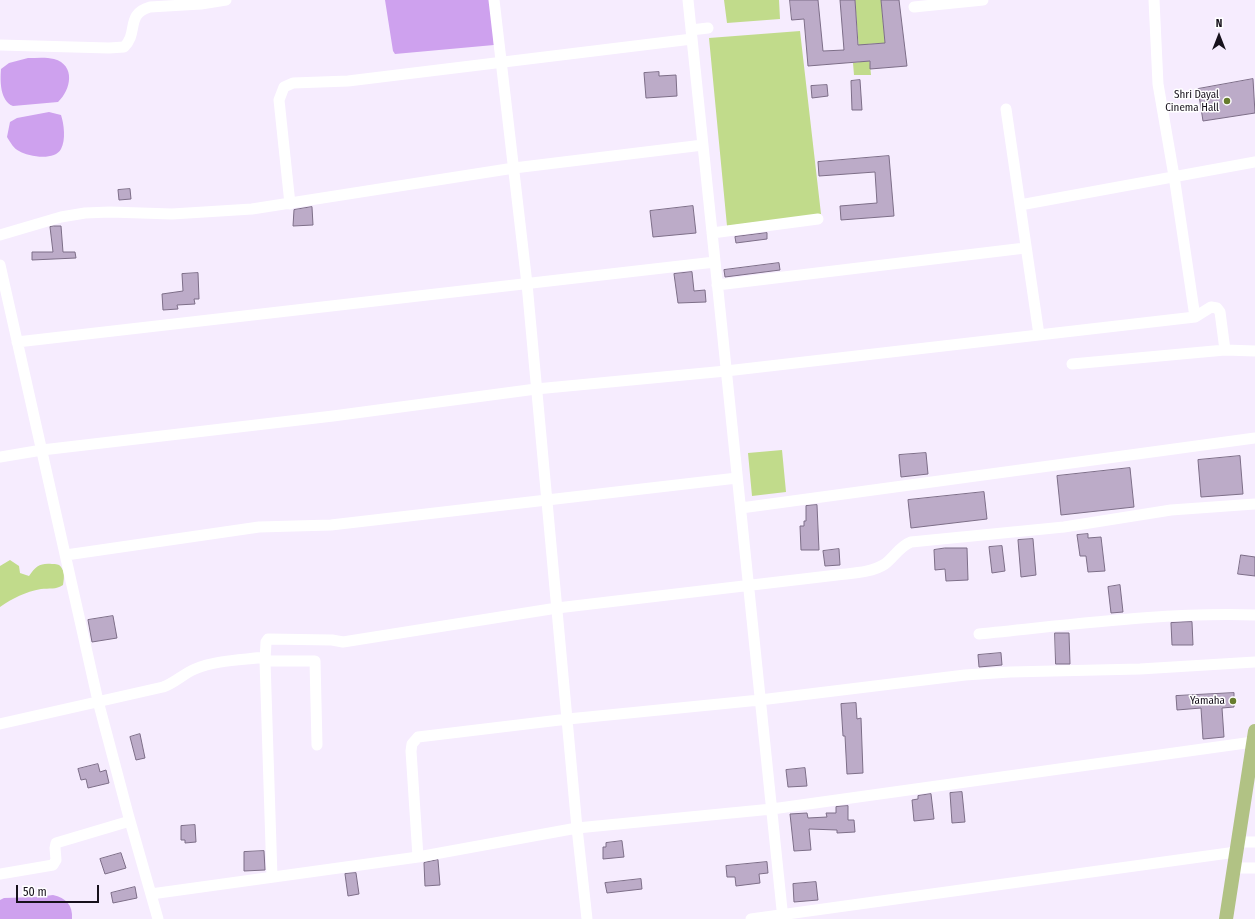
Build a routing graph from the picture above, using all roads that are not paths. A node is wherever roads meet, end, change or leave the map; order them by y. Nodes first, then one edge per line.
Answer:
1 (226, 0) edge
2 (494, 0) edge
3 (688, 0) edge
4 (983, 0) edge
5 (1154, 0) edge
6 (914, 7) dead end
7 (708, 28) dead end
8 (691, 34) junction
9 (0, 45) edge
10 (501, 61) junction
11 (1006, 109) dead end
12 (703, 145) junction
13 (1255, 162) edge
14 (514, 168) junction
15 (1174, 176) junction
16 (290, 204) junction
17 (1020, 205) junction
18 (818, 219) dead end
19 (712, 233) junction
20 (0, 235) edge
21 (1025, 248) junction
22 (715, 262) junction
23 (0, 265) edge
24 (527, 284) junction
25 (718, 285) junction
26 (1195, 317) junction
27 (1039, 335) junction
28 (17, 342) junction
29 (1225, 350) junction
30 (1255, 351) edge
31 (1072, 364) dead end
32 (726, 371) junction
33 (536, 389) junction
34 (1255, 438) edge
35 (42, 450) junction
36 (0, 456) edge
37 (737, 478) junction
38 (547, 499) junction
39 (1255, 504) edge
40 (740, 508) junction
41 (66, 555) junction
42 (749, 585) junction
43 (557, 608) junction
44 (1251, 615) edge
45 (979, 634) dead end
46 (265, 659) junction
47 (1255, 662) edge
48 (760, 700) junction
49 (98, 701) junction
50 (568, 719) junction
51 (0, 724) edge
52 (1249, 739) edge
53 (318, 745) dead end
54 (1252, 764) edge
55 (772, 809) junction
56 (130, 821) junction
57 (577, 828) junction
58 (1255, 842) edge
59 (1237, 847) junction
60 (418, 857) junction
61 (1234, 868) junction
62 (1253, 868) edge
63 (0, 874) edge
64 (272, 877) junction
65 (151, 894) junction
66 (783, 917) edge
67 (158, 919) edge
68 (588, 919) edge
69 (751, 919) edge
70 (1226, 919) edge

1 - 9 street
2 - 10 street
3 - 8 street
4 - 6 street
5 - 15 street
7 - 8 street
8 - 10 street
8 - 12 street
10 - 14 street
10 - 16 street
11 - 17 street
12 - 14 street
12 - 19 street
13 - 15 street
14 - 16 street
14 - 24 street
15 - 17 street
15 - 26 street
16 - 20 street
17 - 21 street
18 - 19 street
19 - 22 street
21 - 25 street
21 - 27 street
22 - 24 street
22 - 25 street
23 - 28 street
24 - 28 street
24 - 33 street
25 - 32 street
26 - 27 street
26 - 29 street
27 - 32 street
28 - 35 street
29 - 30 street
29 - 31 street
32 - 33 street
32 - 37 street
33 - 35 street
33 - 38 street
34 - 40 street
35 - 36 street
35 - 41 street
37 - 38 street
37 - 40 street
38 - 41 street
38 - 43 street
39 - 42 street
40 - 42 street
41 - 49 street
42 - 43 street
42 - 48 street
43 - 46 street
43 - 50 street
44 - 45 street
46 - 49 street
46 - 53 street
46 - 64 street
47 - 48 street
48 - 50 street
48 - 55 street
49 - 51 street
49 - 56 street
50 - 57 street
50 - 60 street
52 - 54 main road
52 - 55 street
54 - 59 main road
55 - 57 street
55 - 66 street
56 - 63 street
56 - 65 street
57 - 60 street
57 - 68 street
58 - 59 street
59 - 61 main road
59 - 66 street
60 - 64 street
61 - 62 street
61 - 70 main road
64 - 65 street
65 - 67 street
66 - 69 street

